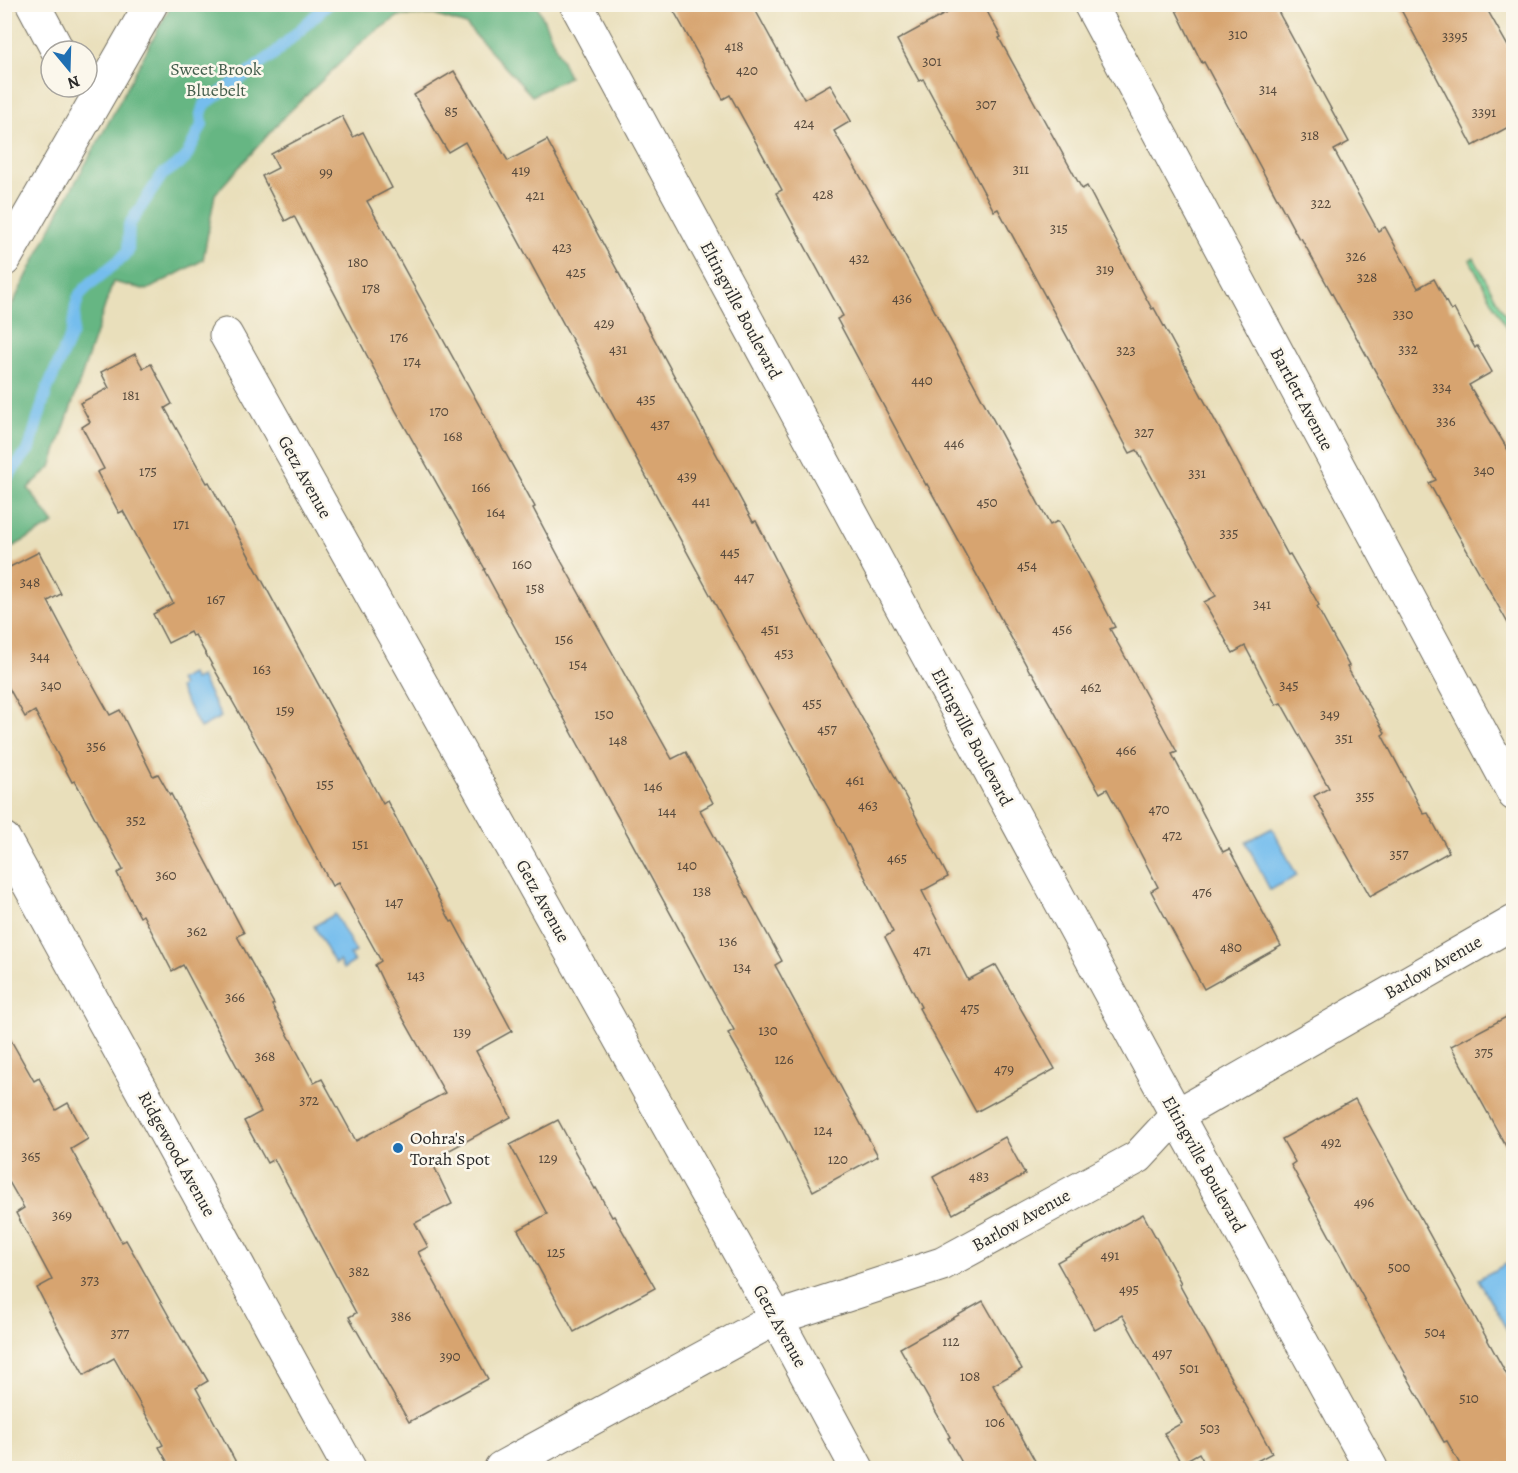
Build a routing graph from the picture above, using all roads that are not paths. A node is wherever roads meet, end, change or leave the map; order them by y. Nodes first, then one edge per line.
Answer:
1 (33, 4) edge
2 (151, 4) edge
3 (576, 4) edge
4 (1090, 4) edge
5 (52, 39) edge
6 (99, 78) edge
7 (84, 99) edge
8 (4, 261) edge
9 (226, 335) dead end
10 (1514, 794) edge
11 (4, 839) edge
12 (1514, 922) edge
13 (1177, 1115) junction
14 (776, 1318) junction
15 (349, 1468) edge
16 (501, 1468) edge
17 (857, 1468) edge
18 (1371, 1468) edge

1 - 5 street
2 - 6 street
3 - 13 street, Eltingville Boulevard
4 - 10 street, Bartlett Avenue
7 - 8 street
9 - 14 street, Getz Avenue
11 - 15 street, Ridgewood Avenue
12 - 13 street, Barlow Avenue
13 - 14 street, Barlow Avenue
13 - 18 street, Eltingville Boulevard
14 - 16 street, Barlow Avenue
14 - 17 street, Getz Avenue

